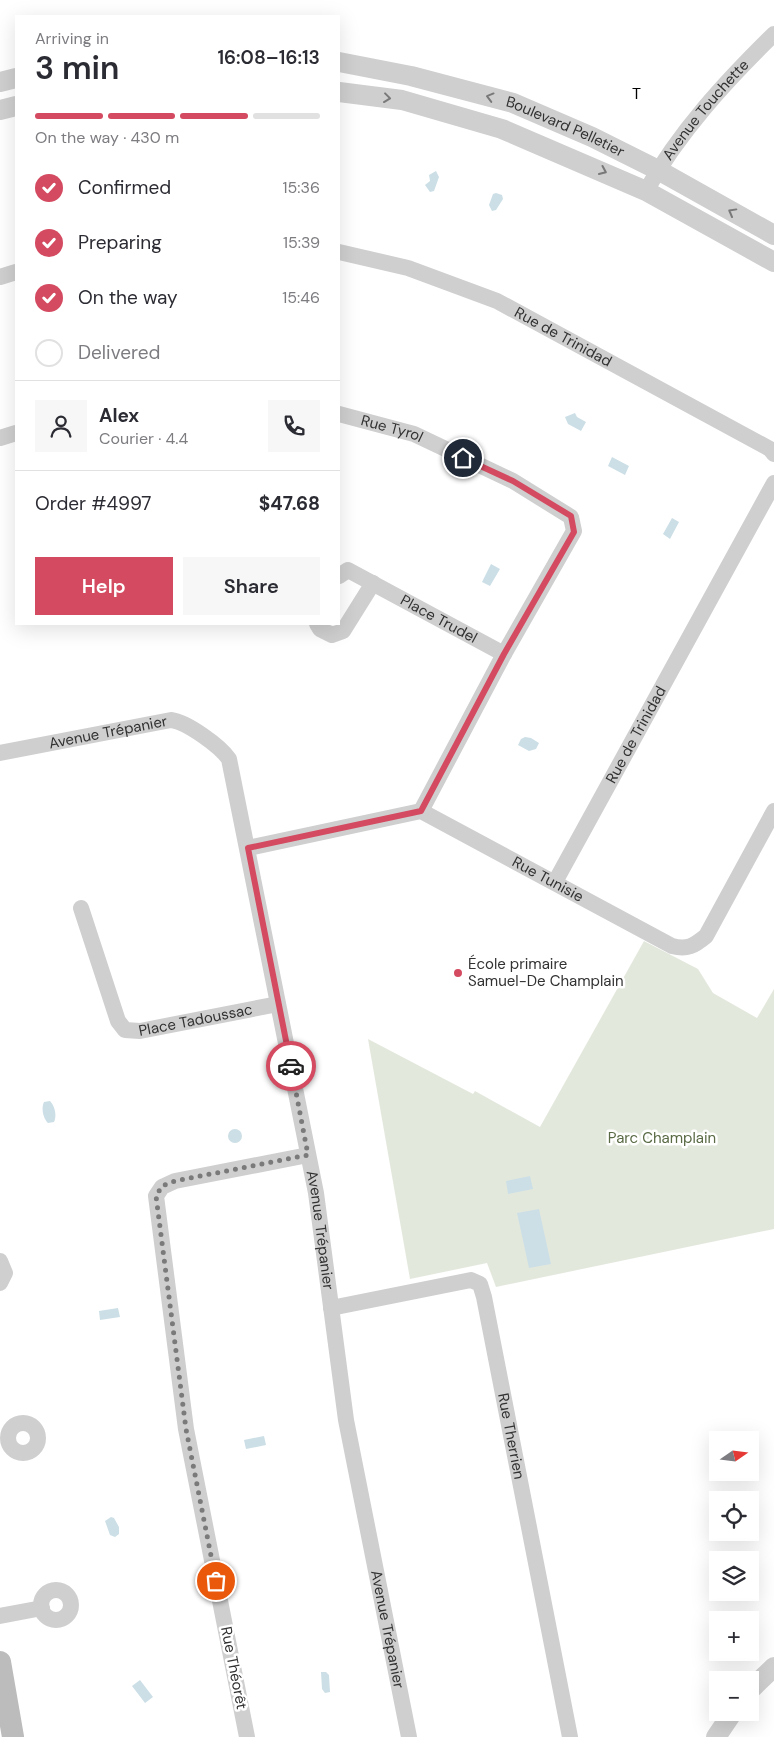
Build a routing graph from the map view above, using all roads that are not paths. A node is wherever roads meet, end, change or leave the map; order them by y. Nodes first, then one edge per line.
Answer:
1 (771, 42) edge
2 (340, 62) edge
3 (15, 78) edge
4 (0, 82) edge
5 (340, 92) edge
6 (15, 106) edge
7 (0, 110) edge
8 (658, 170) junction
9 (646, 191) junction
10 (774, 236) edge
11 (340, 252) edge
12 (774, 262) edge
13 (15, 272) edge
14 (0, 277) edge
15 (340, 414) edge
16 (15, 433) edge
17 (0, 438) edge
18 (774, 454) edge
19 (774, 483) edge
20 (340, 575) edge
21 (373, 583) junction
22 (318, 625) edge
23 (504, 654) junction
24 (0, 751) edge
25 (421, 811) junction
26 (774, 811) edge
27 (248, 848) junction
28 (555, 882) junction
29 (81, 908) dead end
30 (278, 1004) junction
31 (308, 1155) junction
32 (0, 1261) edge
33 (0, 1283) edge
34 (331, 1308) junction
35 (42, 1608) dead end
36 (0, 1616) edge
37 (0, 1662) edge
38 (774, 1667) edge
39 (759, 1681) edge
40 (726, 1721) edge
41 (13, 1737) edge
42 (247, 1737) edge
43 (409, 1737) edge
44 (570, 1737) edge
45 (716, 1737) edge

1 - 8 street, Avenue Touchette
8 -> 2 street, Boulevard Pelletier
3 - 4 street
5 -> 9 street, Boulevard Pelletier
6 - 7 street
8 - 9 street, Avenue Touchette
10 -> 8 street, Boulevard Pelletier
9 - 12 street, Boulevard Pelletier
11 - 18 street, Rue de Trinidad
13 - 14 street
15 - 23 street, Rue Tyrol
16 - 17 street
19 - 28 street, Rue de Trinidad
20 - 21 street, Place Trudel
21 - 22 street
21 - 23 street, Place Trudel
23 - 25 street, Rue Tyrol
24 - 27 street, Avenue Trépanier
25 - 27 street
25 - 28 street, Rue Tunisie
26 - 28 street, Rue Tunisie
27 - 30 street, Avenue Trépanier
29 - 30 street, Place Tadoussac
30 - 31 street, Avenue Trépanier
31 - 34 street, Avenue Trépanier
31 - 42 street, Rue Théorêt
32 - 33 street
34 - 43 street, Avenue Trépanier
34 - 44 street, Rue Therrien
35 - 36 street
37 - 41 main road
38 - 39 street
40 - 45 street

